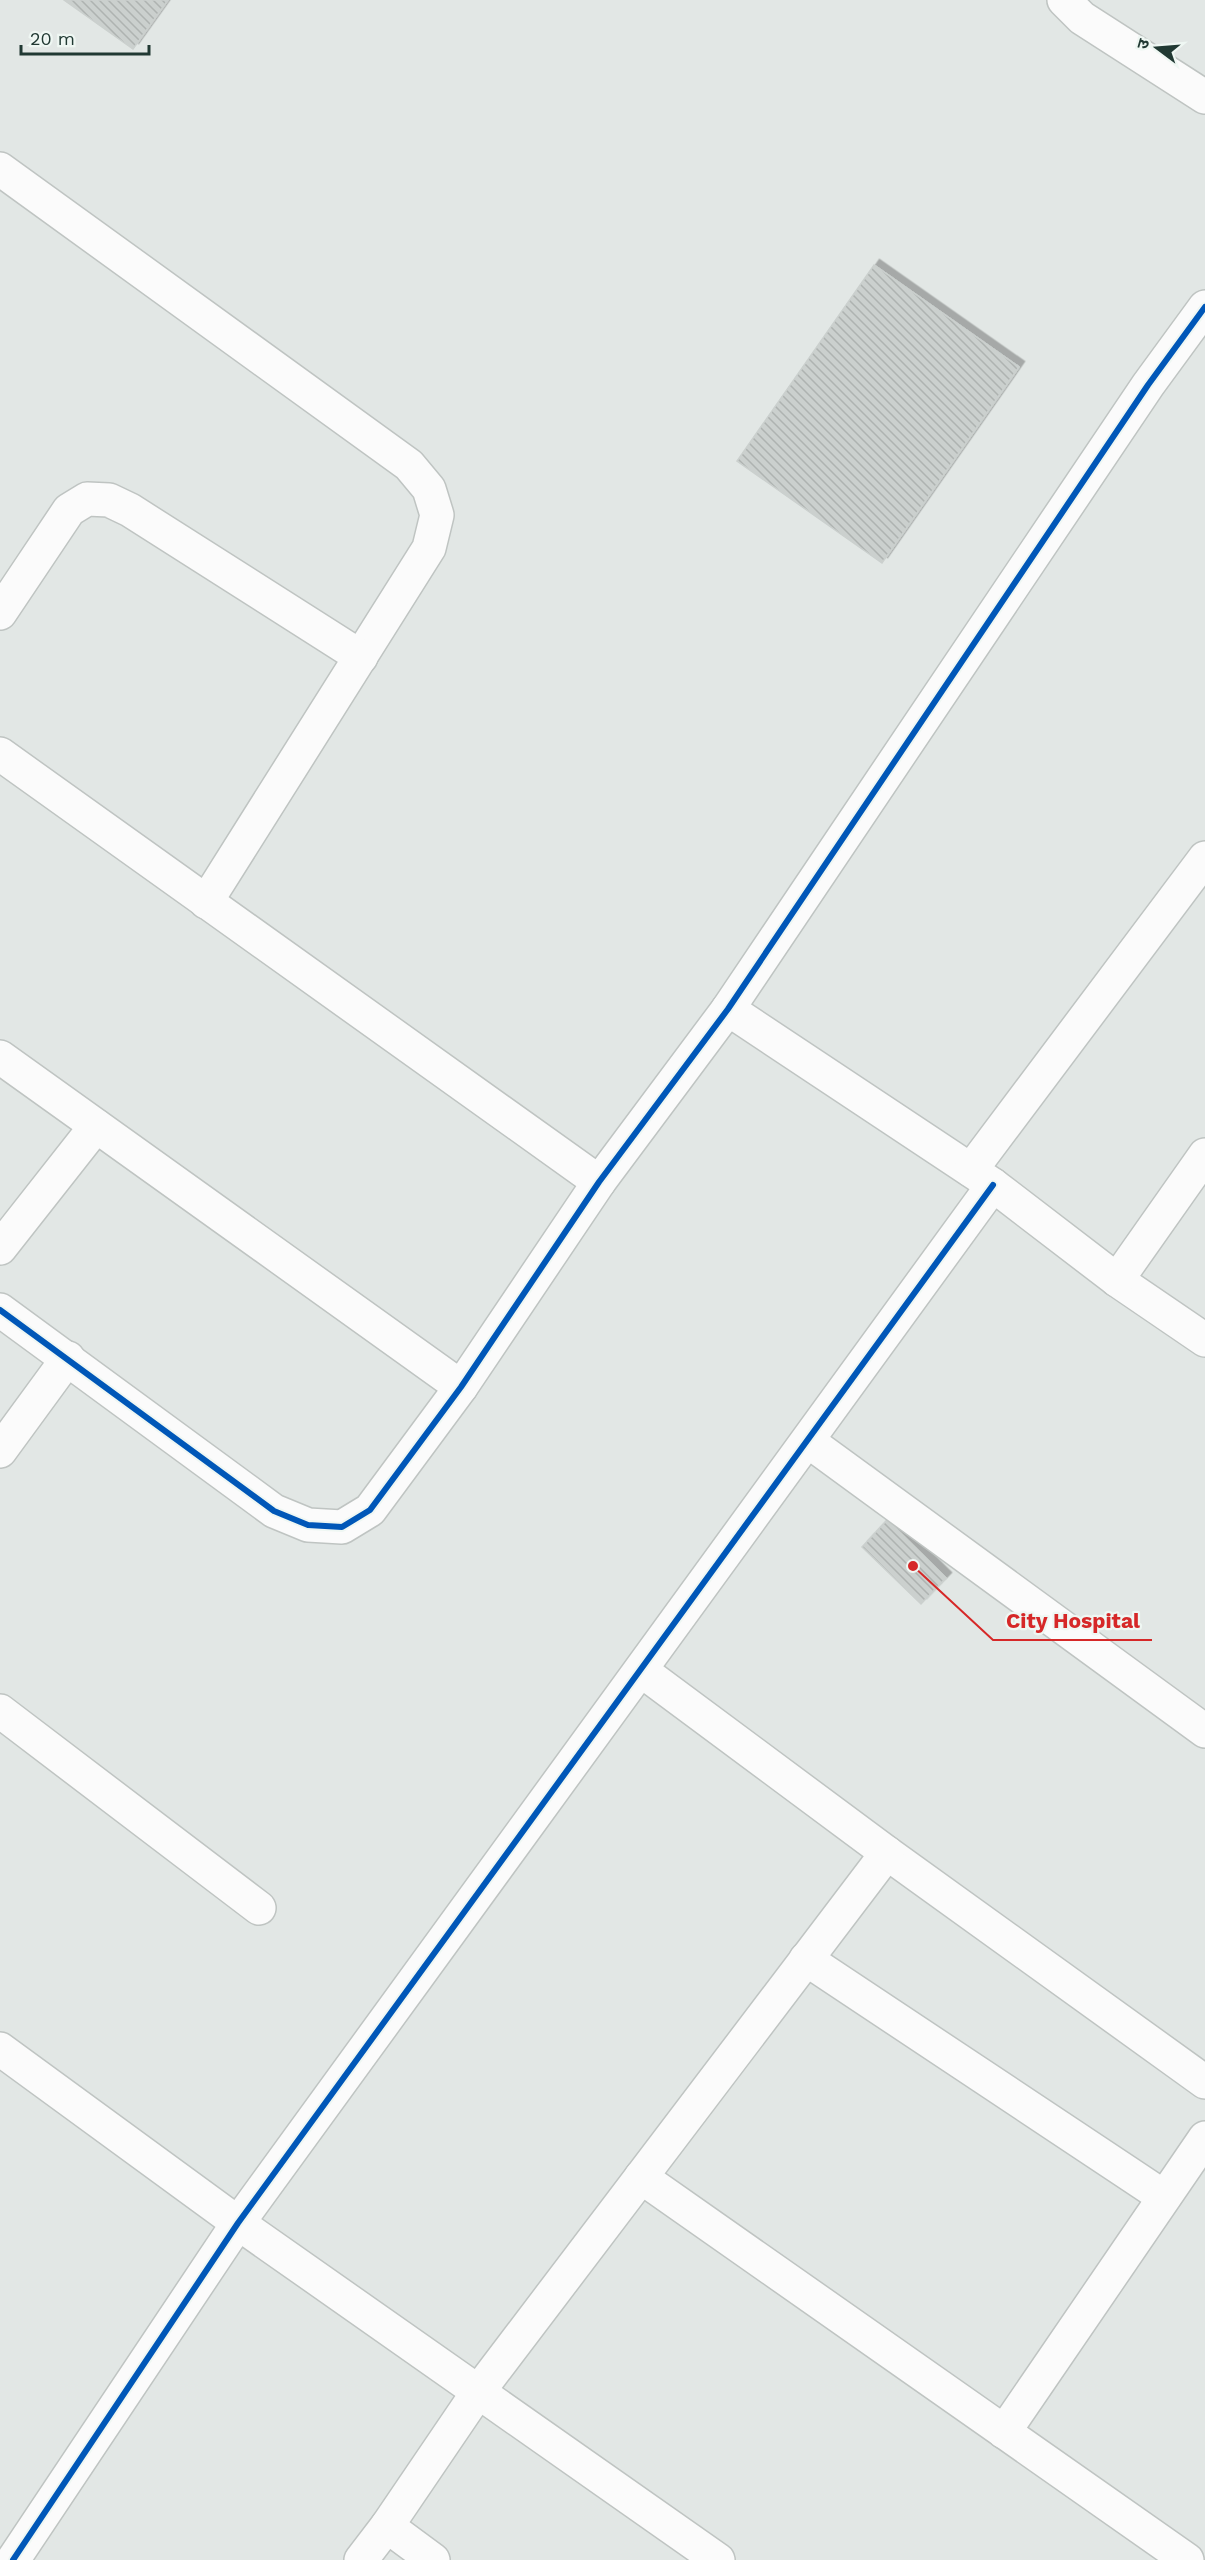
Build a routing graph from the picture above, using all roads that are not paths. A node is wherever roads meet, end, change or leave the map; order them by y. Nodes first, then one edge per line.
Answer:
1 (1064, 0) edge
2 (1205, 97) edge
3 (0, 169) edge
4 (1205, 307) edge
5 (0, 613) edge
6 (361, 657) junction
7 (0, 754) edge
8 (1205, 858) edge
9 (206, 902) junction
10 (728, 1009) junction
11 (0, 1057) edge
12 (96, 1126) junction
13 (1205, 1155) edge
14 (982, 1178) junction
15 (599, 1182) junction
16 (0, 1248) edge
17 (1117, 1281) junction
18 (0, 1310) edge
19 (1205, 1340) edge
20 (68, 1358) junction
21 (461, 1387) junction
22 (808, 1441) junction
23 (0, 1451) edge
24 (642, 1671) junction
25 (0, 1711) edge
26 (1205, 1731) edge
27 (887, 1853) junction
28 (259, 1908) dead end
29 (806, 1959) junction
30 (0, 2049) edge
31 (1205, 2082) edge
32 (1205, 2138) edge
33 (641, 2177) junction
34 (1164, 2197) junction
35 (238, 2223) junction
36 (478, 2392) junction
37 (1004, 2432) junction
38 (387, 2526) junction
39 (17, 2551) edge
40 (361, 2560) edge
41 (434, 2560) edge
42 (718, 2560) edge
43 (1187, 2560) edge

1 - 2 street
3 - 6 street
4 - 10 street
5 - 6 street
6 - 9 street
7 - 9 street
8 - 14 street
9 - 15 street
10 - 14 street
10 - 15 street
11 - 12 street
12 - 16 street
12 - 21 street
13 - 17 street
14 - 17 street
14 - 22 street
15 - 21 street
17 - 19 street
18 - 20 street
20 - 21 street
20 - 23 street
22 - 24 street
22 - 26 street
24 - 27 street
24 - 35 street
25 - 28 street
27 - 29 street
27 - 31 street
29 - 33 street
29 - 34 street
30 - 35 street
32 - 34 street
33 - 36 street
33 - 37 street
34 - 37 street
35 - 36 street
35 - 39 street
36 - 38 street
36 - 42 street
37 - 43 street
38 - 40 street
38 - 41 street

